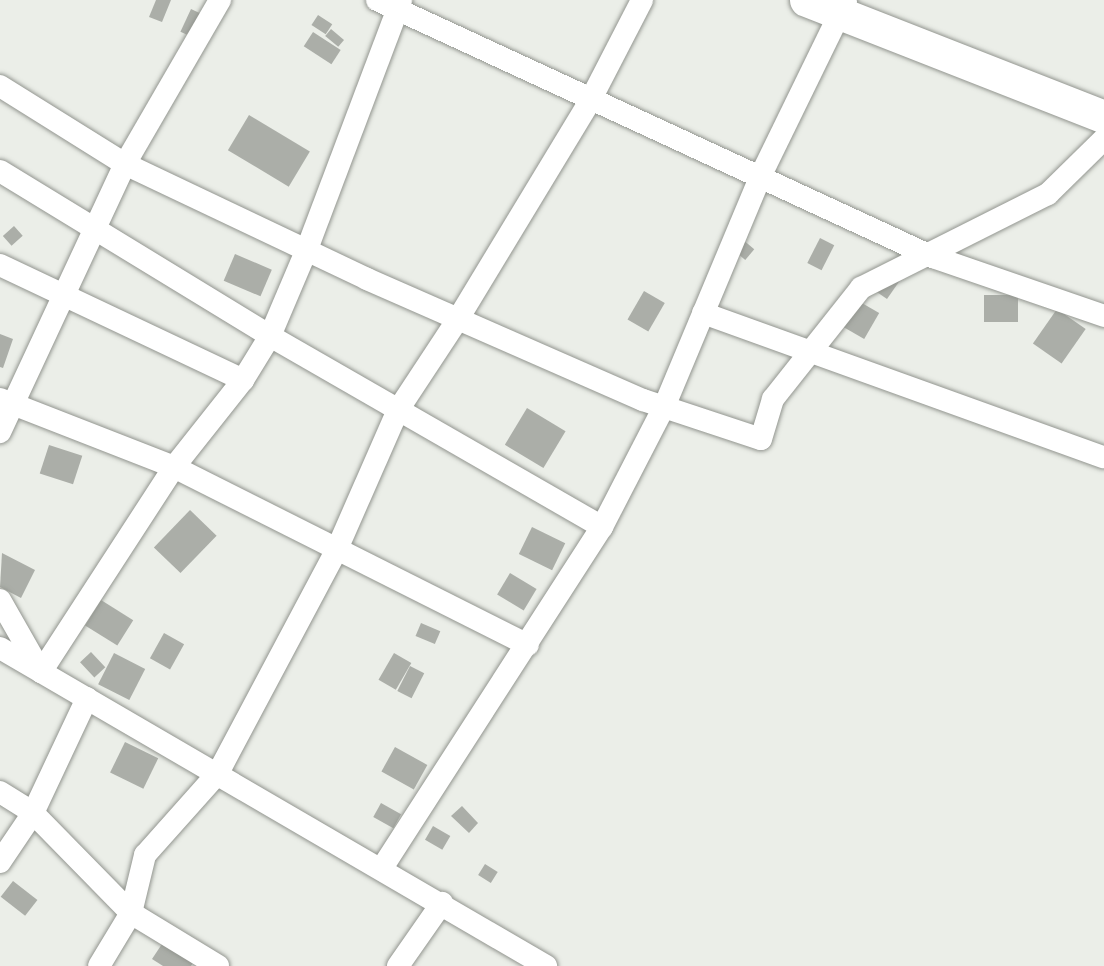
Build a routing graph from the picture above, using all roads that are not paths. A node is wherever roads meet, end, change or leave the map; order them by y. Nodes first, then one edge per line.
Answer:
1 (220, 0) edge
2 (377, 0) edge
3 (642, 0) edge
4 (806, 0) edge
5 (399, 5) edge
6 (844, 7) edge
7 (0, 86) edge
8 (591, 99) junction
9 (1104, 117) edge
10 (1104, 139) edge
11 (125, 164) junction
12 (0, 171) edge
13 (760, 177) junction
14 (95, 230) junction
15 (307, 249) junction
16 (928, 255) junction
17 (0, 265) edge
18 (65, 296) junction
19 (703, 313) junction
20 (1104, 316) edge
21 (458, 319) junction
22 (270, 336) junction
23 (810, 352) junction
24 (243, 380) junction
25 (6, 401) edge
26 (664, 407) junction
27 (398, 410) junction
28 (0, 432) edge
29 (1104, 457) edge
30 (174, 467) junction
31 (602, 527) junction
32 (337, 549) junction
33 (0, 600) edge
34 (528, 645) junction
35 (0, 648) edge
36 (41, 672) junction
37 (87, 699) junction
38 (218, 773) junction
39 (0, 792) edge
40 (33, 813) junction
41 (0, 862) edge
42 (382, 868) junction
43 (442, 903) junction
44 (131, 913) junction
45 (99, 966) edge
46 (218, 966) edge
47 (398, 966) edge
48 (546, 966) edge

1 - 11 street
2 - 5 street
3 - 8 street
4 - 6 highway
5 - 8 street
5 - 15 street
6 - 9 highway
6 - 13 street
7 - 11 street
8 - 13 street
8 - 21 street
10 - 16 street
11 - 14 street
11 - 15 street
12 - 14 street
13 - 16 street
13 - 19 street
14 - 18 street
14 - 22 street
15 - 21 street
15 - 22 street
16 - 20 street
16 - 23 street
17 - 18 street
18 - 24 street
18 - 25 street
19 - 23 street
19 - 26 street
21 - 26 street
21 - 27 street
22 - 24 street
22 - 27 street
23 - 26 street
23 - 29 street
24 - 30 street
25 - 28 street
25 - 30 street
26 - 31 street
27 - 31 street
27 - 32 street
30 - 32 street
30 - 36 street
31 - 34 street
32 - 34 street
32 - 38 street
33 - 36 street
34 - 42 street
35 - 36 street
36 - 37 street
37 - 38 street
37 - 40 street
38 - 42 street
38 - 44 street
39 - 40 street
40 - 41 street
40 - 44 street
42 - 43 street
43 - 47 street
43 - 48 street
44 - 45 street
44 - 46 street

